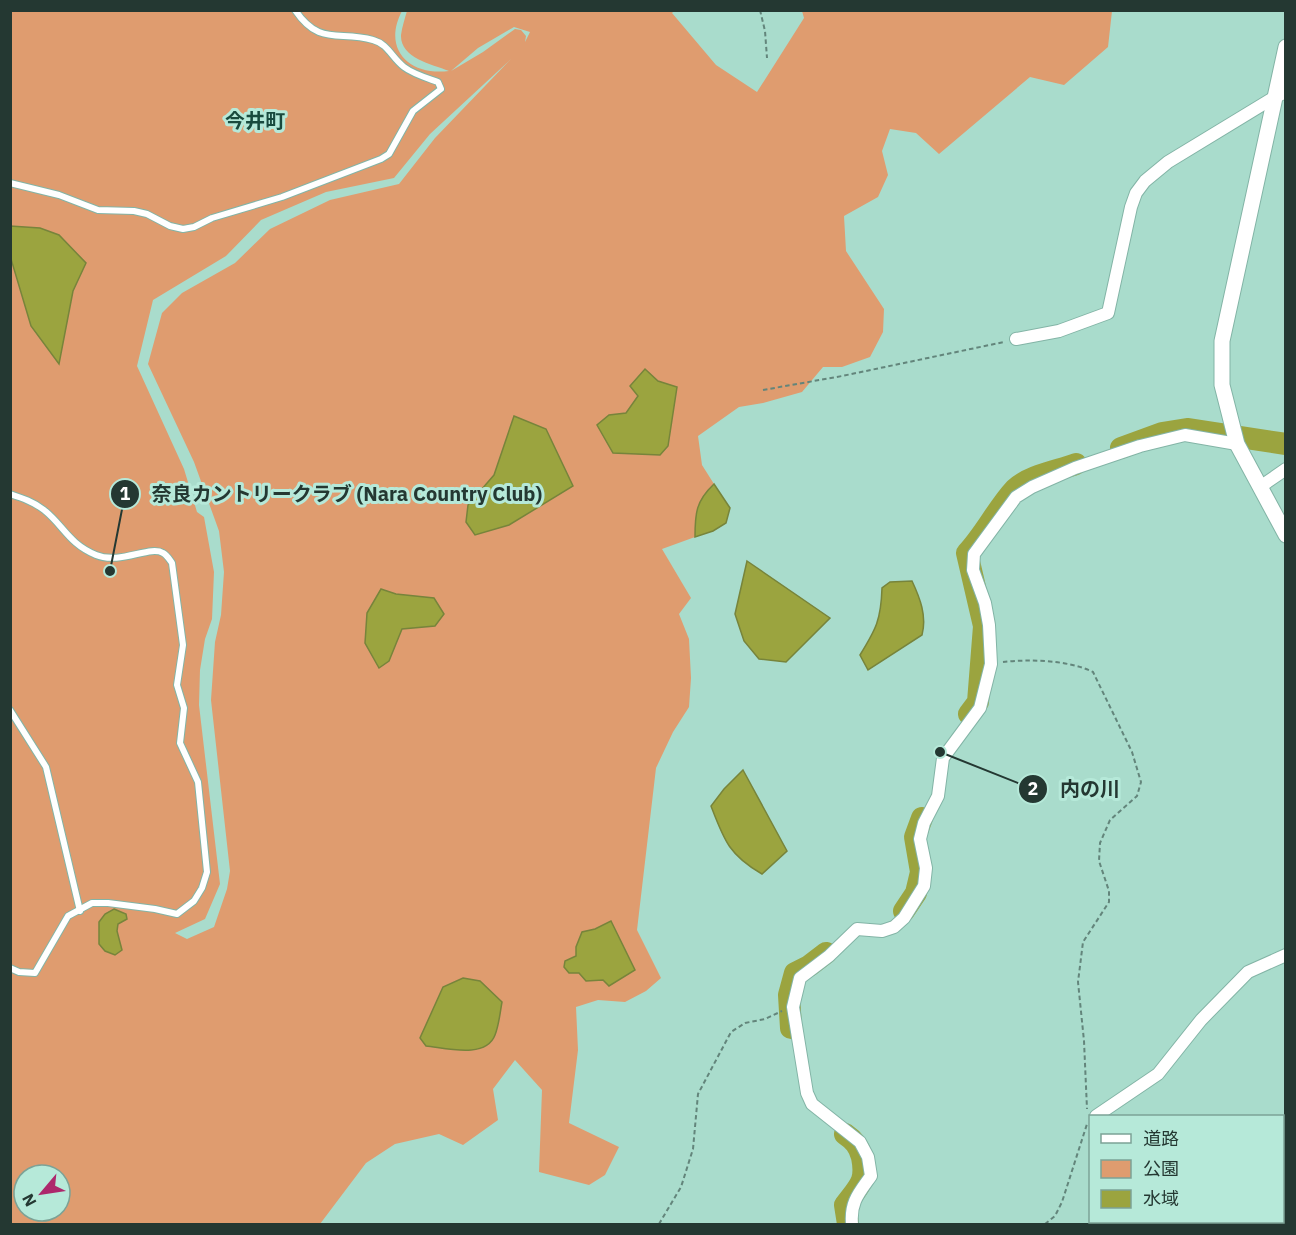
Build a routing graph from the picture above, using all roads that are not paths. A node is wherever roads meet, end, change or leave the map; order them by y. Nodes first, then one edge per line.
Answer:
1 (295, 10) edge
2 (1286, 47) edge
3 (1280, 94) edge
4 (10, 183) edge
5 (1016, 339) road end
6 (1237, 444) junction
7 (1286, 469) edge
8 (1260, 487) junction
9 (10, 494) edge
10 (1286, 535) edge
11 (10, 710) edge
12 (80, 911) junction
13 (1286, 955) edge
14 (10, 968) edge
15 (1097, 1115) edge
16 (852, 1224) edge

1 - 4 lane
2 - 3 street
3 - 5 street
3 - 6 street
6 - 8 street
6 - 16 street
7 - 8 street
8 - 10 street
9 - 12 lane
11 - 12 lane
12 - 14 lane
13 - 15 street

